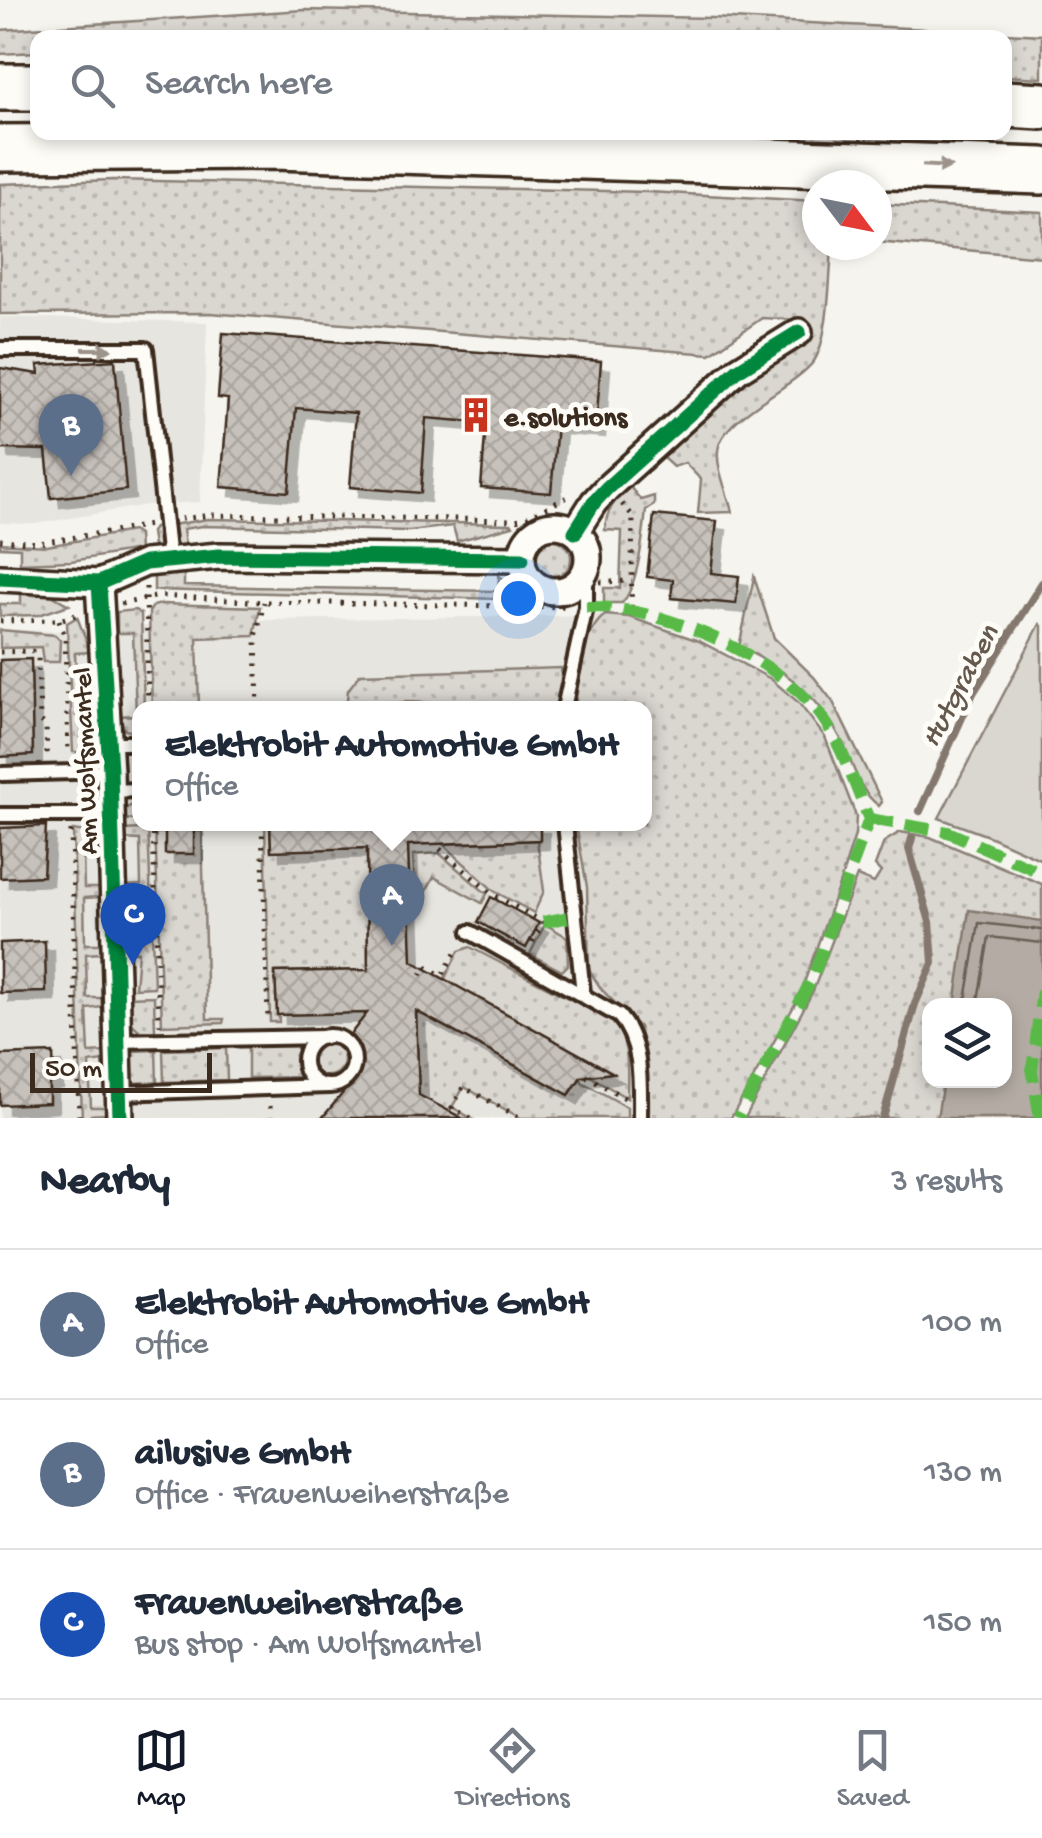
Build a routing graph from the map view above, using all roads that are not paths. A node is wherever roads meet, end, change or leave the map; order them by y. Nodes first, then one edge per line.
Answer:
1 (30, 87) edge
2 (0, 88) edge
3 (1012, 104) edge
4 (1042, 106) edge
5 (0, 148) edge
6 (1042, 171) edge
7 (799, 332) dead end
8 (0, 350) edge
9 (576, 532) junction
10 (522, 559) junction
11 (157, 562) junction
12 (0, 578) edge
13 (584, 580) junction
14 (101, 595) junction
15 (566, 701) edge
16 (108, 743) junction
17 (132, 743) edge
18 (2, 774) edge
19 (132, 791) edge
20 (110, 792) junction
21 (0, 815) edge
22 (566, 831) edge
23 (470, 932) road end
24 (583, 993) junction
25 (324, 1036) junction
26 (117, 1040) junction
27 (329, 1086) junction
28 (119, 1106) edge
29 (640, 1113) edge

1 - 2 highway
3 - 4 highway
5 -> 6 highway
7 - 9 street
8 -> 11 lane
9 - 10 street
9 - 13 street
10 - 11 street
10 - 13 street
11 - 14 street
12 - 14 street
13 - 15 lane
14 - 16 street, Am Wolfsmantel
16 - 17 lane
16 - 20 street, Am Wolfsmantel
18 - 20 lane
19 - 20 lane
20 - 21 lane
20 - 26 street, Am Wolfsmantel
22 - 24 lane
23 - 24 lane
24 - 29 lane
25 - 26 lane
25 - 27 lane
25 - 27 lane
26 - 28 street, Am Wolfsmantel
27 - 28 lane

